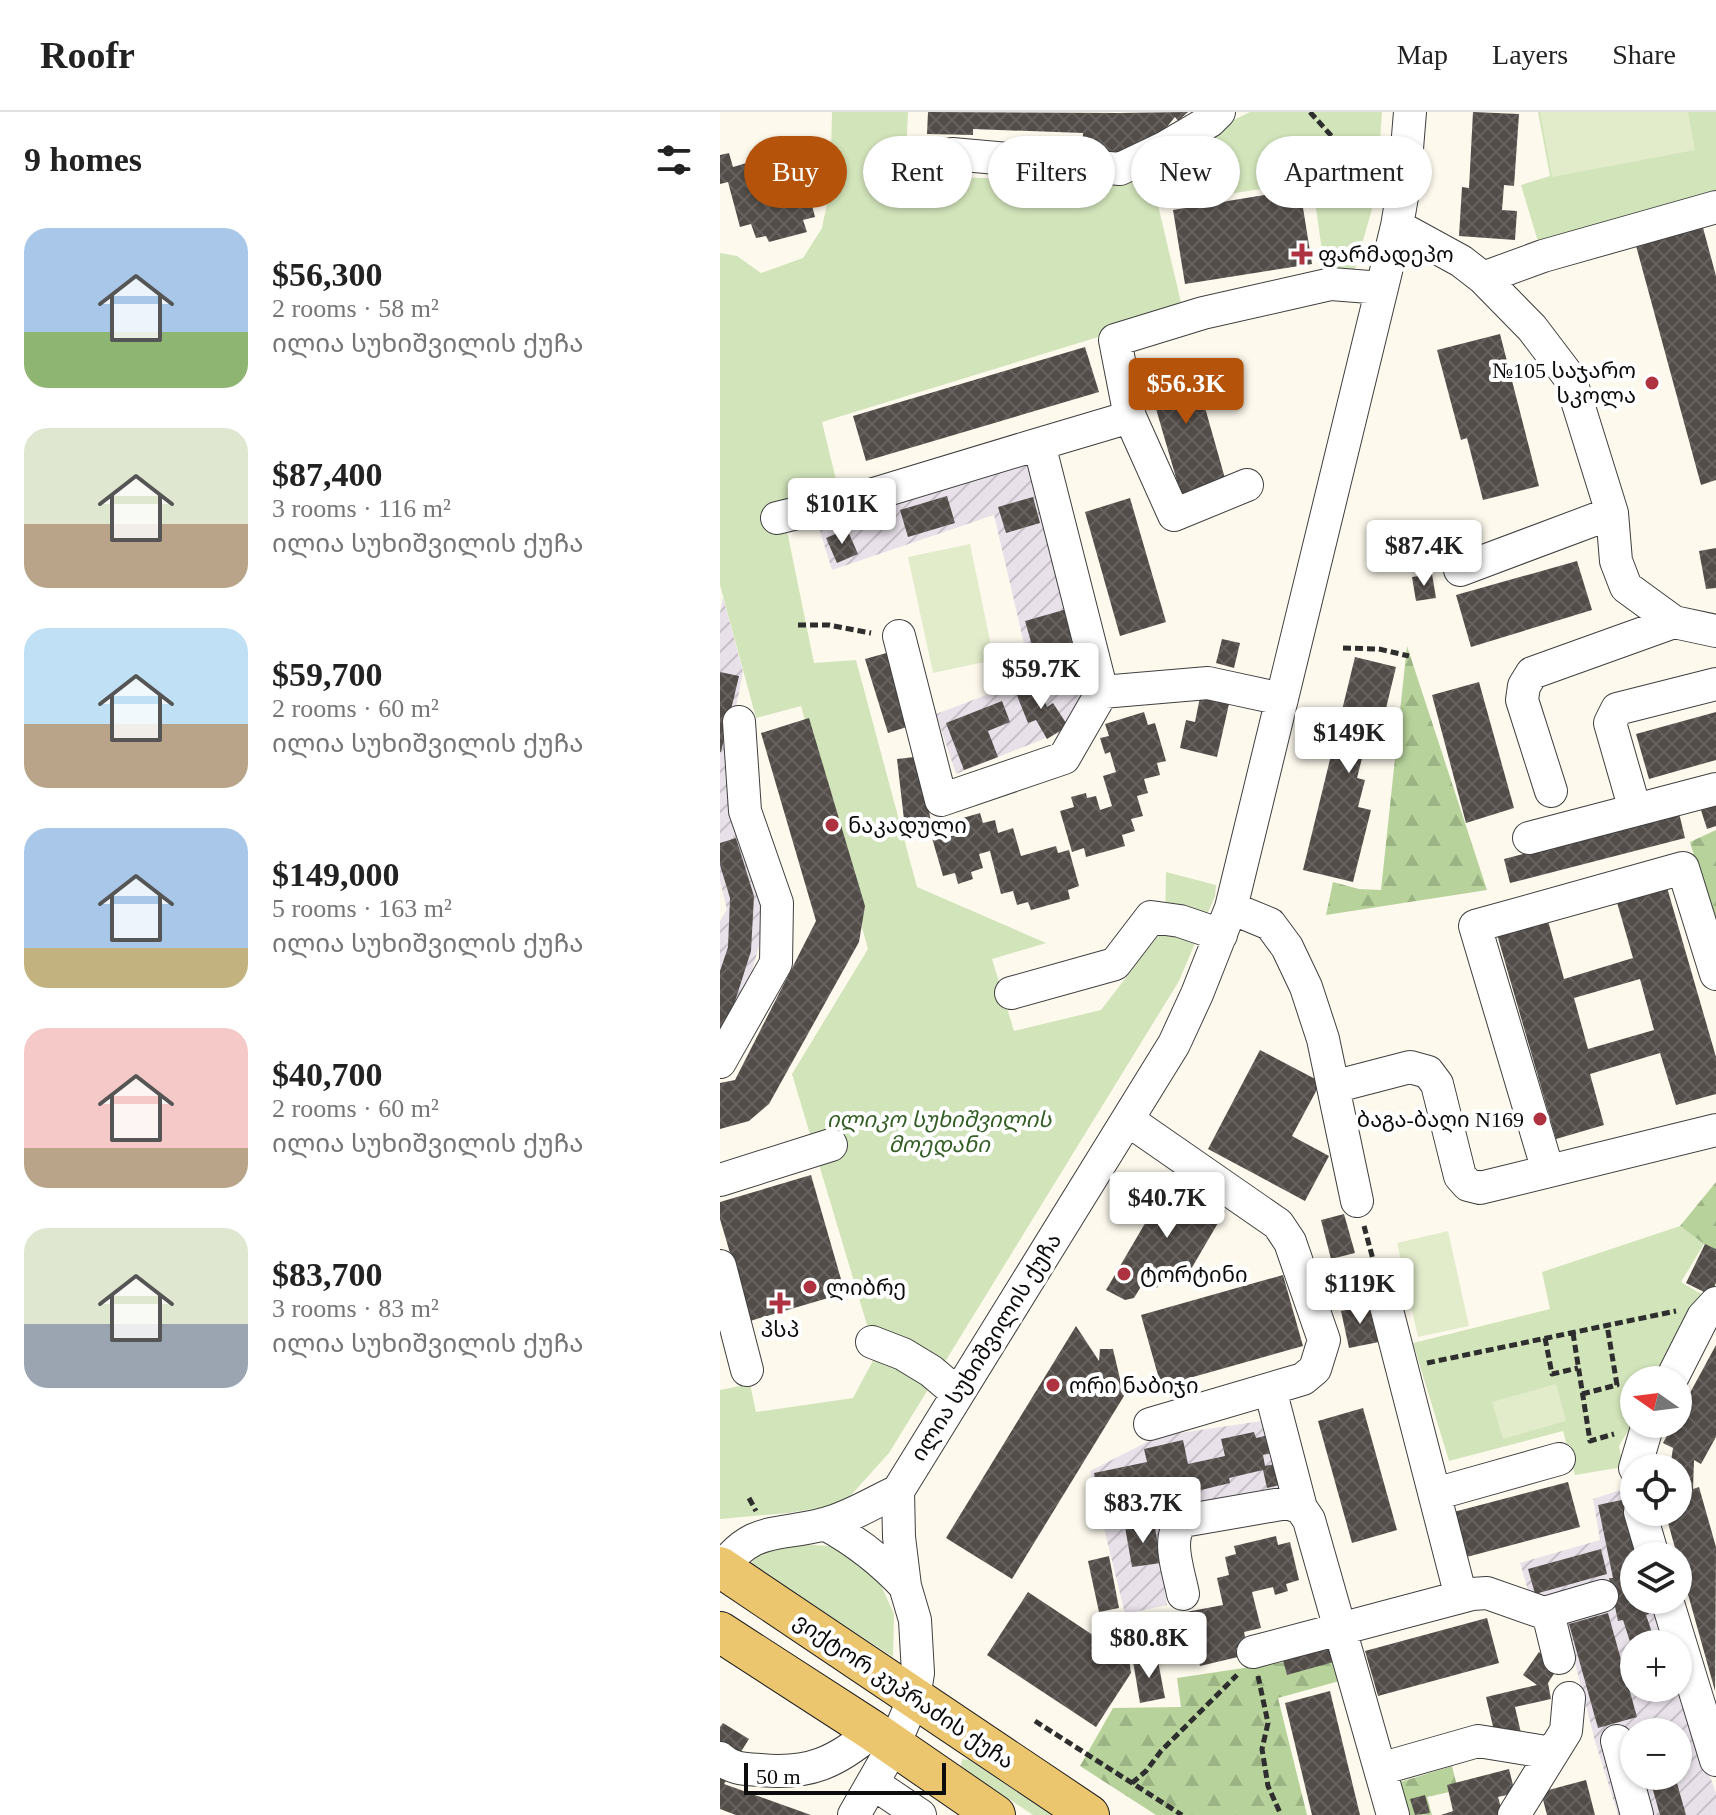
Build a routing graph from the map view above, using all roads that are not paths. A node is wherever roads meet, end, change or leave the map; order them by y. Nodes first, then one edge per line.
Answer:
1 (1219, 112) edge
2 (1410, 112) edge
3 (972, 156) edge
4 (1716, 207) edge
5 (1397, 226) junction
6 (1483, 278) junction
7 (1382, 288) junction
8 (1130, 417) junction
9 (1039, 444) junction
10 (1247, 485) dead end
11 (1612, 513) junction
12 (777, 518) dead end
13 (1460, 570) dead end
14 (1674, 622) junction
15 (1716, 631) edge
16 (899, 636) road end
17 (1716, 684) edge
18 (1102, 692) junction
19 (1282, 699) junction
20 (739, 722) dead end
21 (1716, 789) edge
22 (1551, 791) dead end
23 (1635, 810) junction
24 (1529, 838) dead end
25 (1226, 921) junction
26 (1716, 974) edge
27 (1011, 993) dead end
28 (720, 1062) edge
29 (1333, 1087) junction
30 (1128, 1120) junction
31 (1716, 1130) edge
32 (831, 1145) dead end
33 (1548, 1171) junction
34 (720, 1180) edge
35 (1357, 1201) road end
36 (720, 1266) edge
37 (1381, 1287) road end
38 (1716, 1303) edge
39 (720, 1341) edge
40 (872, 1342) dead end
41 (1678, 1366) edge
42 (733, 1373) edge
43 (1270, 1389) junction
44 (957, 1393) junction
45 (1150, 1424) dead end
46 (1559, 1459) dead end
47 (898, 1491) junction
48 (1435, 1494) junction
49 (1301, 1508) junction
50 (825, 1524) junction
51 (721, 1568) edge
52 (905, 1586) junction
53 (1183, 1594) dead end
54 (1602, 1596) dead end
55 (1461, 1597) junction
56 (1544, 1613) junction
57 (1671, 1614) edge
58 (1340, 1629) junction
59 (720, 1632) edge
60 (1253, 1654) road end
61 (1559, 1658) dead end
62 (914, 1698) junction
63 (1569, 1698) dead end
64 (883, 1739) junction
65 (1617, 1741) dead end
66 (1552, 1753) junction
67 (720, 1758) edge
68 (1716, 1760) edge
69 (1380, 1769) junction
70 (874, 1784) junction
71 (918, 1814) edge
72 (854, 1815) edge
73 (995, 1815) edge
74 (1089, 1815) edge
75 (1393, 1815) edge
76 (1514, 1815) edge
77 (1637, 1815) edge

1 - 3 street
2 - 5 street, ილია სუხიშვილის ქუჩა
4 - 6 street
5 - 6 street
5 - 7 street, ილია სუხიშვილის ქუჩა
6 - 11 street
7 - 8 street
7 - 19 street, ილია სუხიშვილის ქუჩა
8 - 9 street
8 - 10 street
9 - 12 street
9 - 18 street
11 - 13 street
11 - 14 street
14 - 15 street
14 - 22 street
16 - 18 street
17 - 23 street
18 - 19 street
19 - 25 street, ილია სუხიშვილის ქუჩა
20 - 28 street
21 - 23 street
23 - 24 street
25 - 27 street
25 - 29 street
25 - 30 street, ილია სუხიშვილის ქუჩა
26 - 33 street
29 - 33 street
29 - 35 street
30 - 43 street
30 - 44 street, ილია სუხიშვილის ქუჩა
31 - 33 street
32 - 34 street
36 - 42 street
37 - 48 street
38 - 41 street
39 - 42 street
40 - 44 street
43 - 45 street
43 - 49 street
44 - 47 street, ილია სუხიშვილის ქუჩა
46 - 48 street
47 - 50 street
47 - 52 street
48 - 55 street
49 - 53 street
49 - 58 street
50 - 51 street
50 - 52 street
51 - 62 main road, ვიქტორ კუპრაძის ქუჩა
52 - 62 street
54 - 56 street
55 - 56 street
55 - 58 street
56 - 61 street
57 - 68 street
58 - 60 street
58 - 69 street
59 - 64 main road
62 - 64 street
62 - 74 main road, ვიქტორ კუპრაძის ქუჩა
63 - 66 street
64 - 67 street
64 - 70 street
64 - 73 main road
65 - 77 street
66 - 69 street
66 - 76 street
69 - 75 street
70 - 71 street
70 - 72 street

